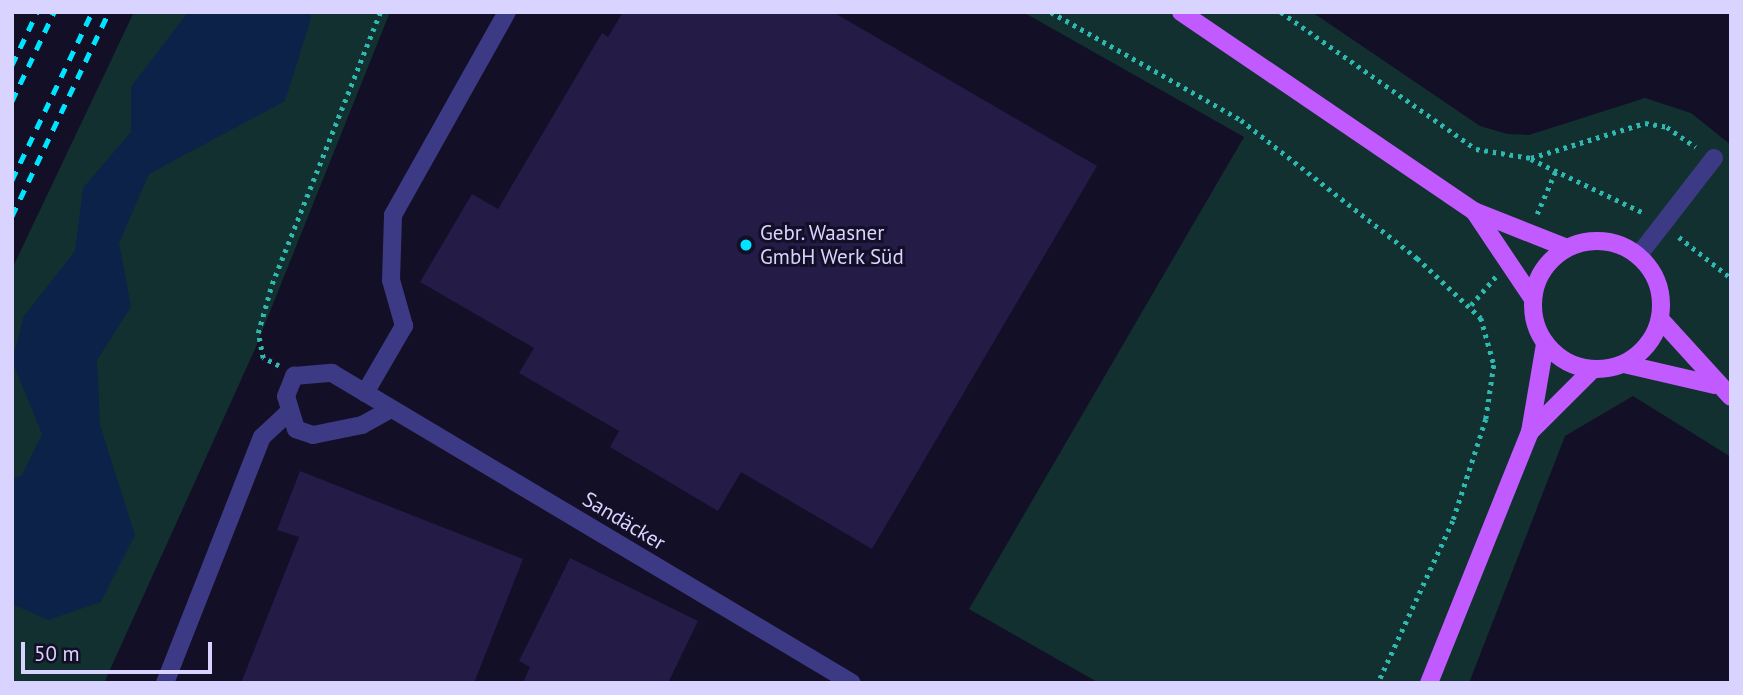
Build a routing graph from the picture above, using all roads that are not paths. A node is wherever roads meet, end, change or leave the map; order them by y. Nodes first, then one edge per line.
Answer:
1 (507, 12) edge
2 (1181, 12) edge
3 (1714, 158) road end
4 (1474, 211) junction
5 (1567, 248) junction
6 (1638, 256) junction
7 (1533, 299) junction
8 (1660, 319) junction
9 (1545, 344) junction
10 (1624, 364) junction
11 (1592, 369) junction
12 (1716, 385) junction
13 (365, 393) junction
14 (1731, 397) edge
15 (391, 409) junction
16 (287, 414) junction
17 (1530, 432) junction
18 (831, 678) edge
19 (165, 683) edge
20 (852, 683) edge
21 (1429, 683) edge

1 - 13 street
2 - 4 main road
3 - 6 street
4 - 5 main road
4 - 7 main road
5 - 6 main road
5 - 7 main road
6 - 8 main road
7 - 9 main road
8 - 10 main road
8 - 12 main road
9 - 11 main road
9 - 17 main road
10 - 11 main road
10 - 12 main road
11 - 17 main road
12 - 14 main road
13 - 15 street, Sandäcker
13 - 16 street, Sandäcker
15 - 16 street
15 - 18 street, Sandäcker
16 - 19 street
17 - 21 main road
18 - 20 street, Sandäcker

